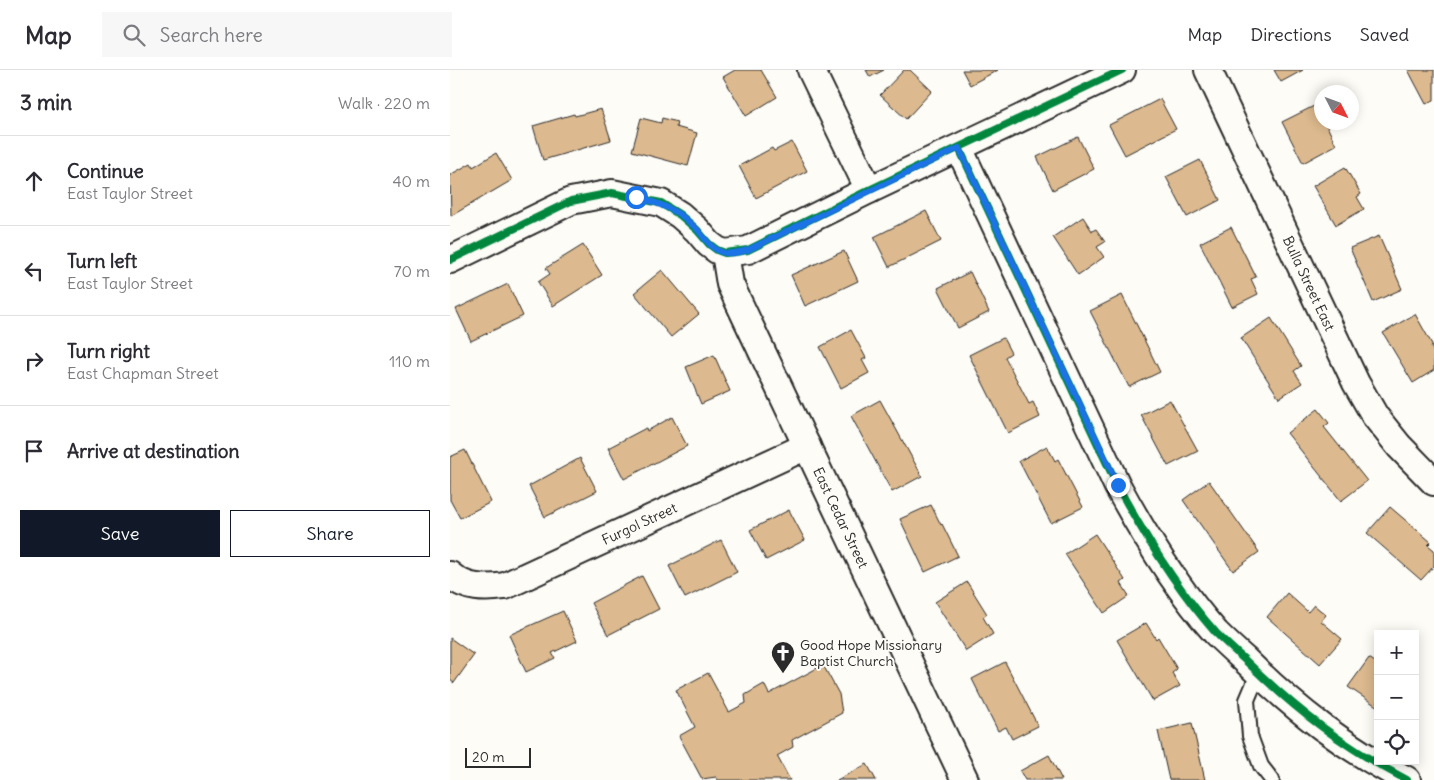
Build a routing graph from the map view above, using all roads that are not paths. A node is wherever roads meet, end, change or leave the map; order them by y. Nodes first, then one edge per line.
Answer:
1 (811, 70) edge
2 (1122, 70) edge
3 (1208, 70) edge
4 (959, 148) junction
5 (869, 190) junction
6 (725, 253) junction
7 (450, 260) edge
8 (807, 446) junction
9 (1434, 482) edge
10 (459, 581) edge
11 (1258, 674) junction
12 (1393, 778) edge
13 (965, 780) edge
14 (1272, 780) edge

1 - 5 street
2 - 4 street
3 - 9 street, Bulla Street East
4 - 5 street
4 - 11 street
5 - 6 street
6 - 7 street
6 - 8 street, East Cedar Street
8 - 10 street, Furgol Street
8 - 13 street, East Cedar Street
11 - 12 street
11 - 14 lane

